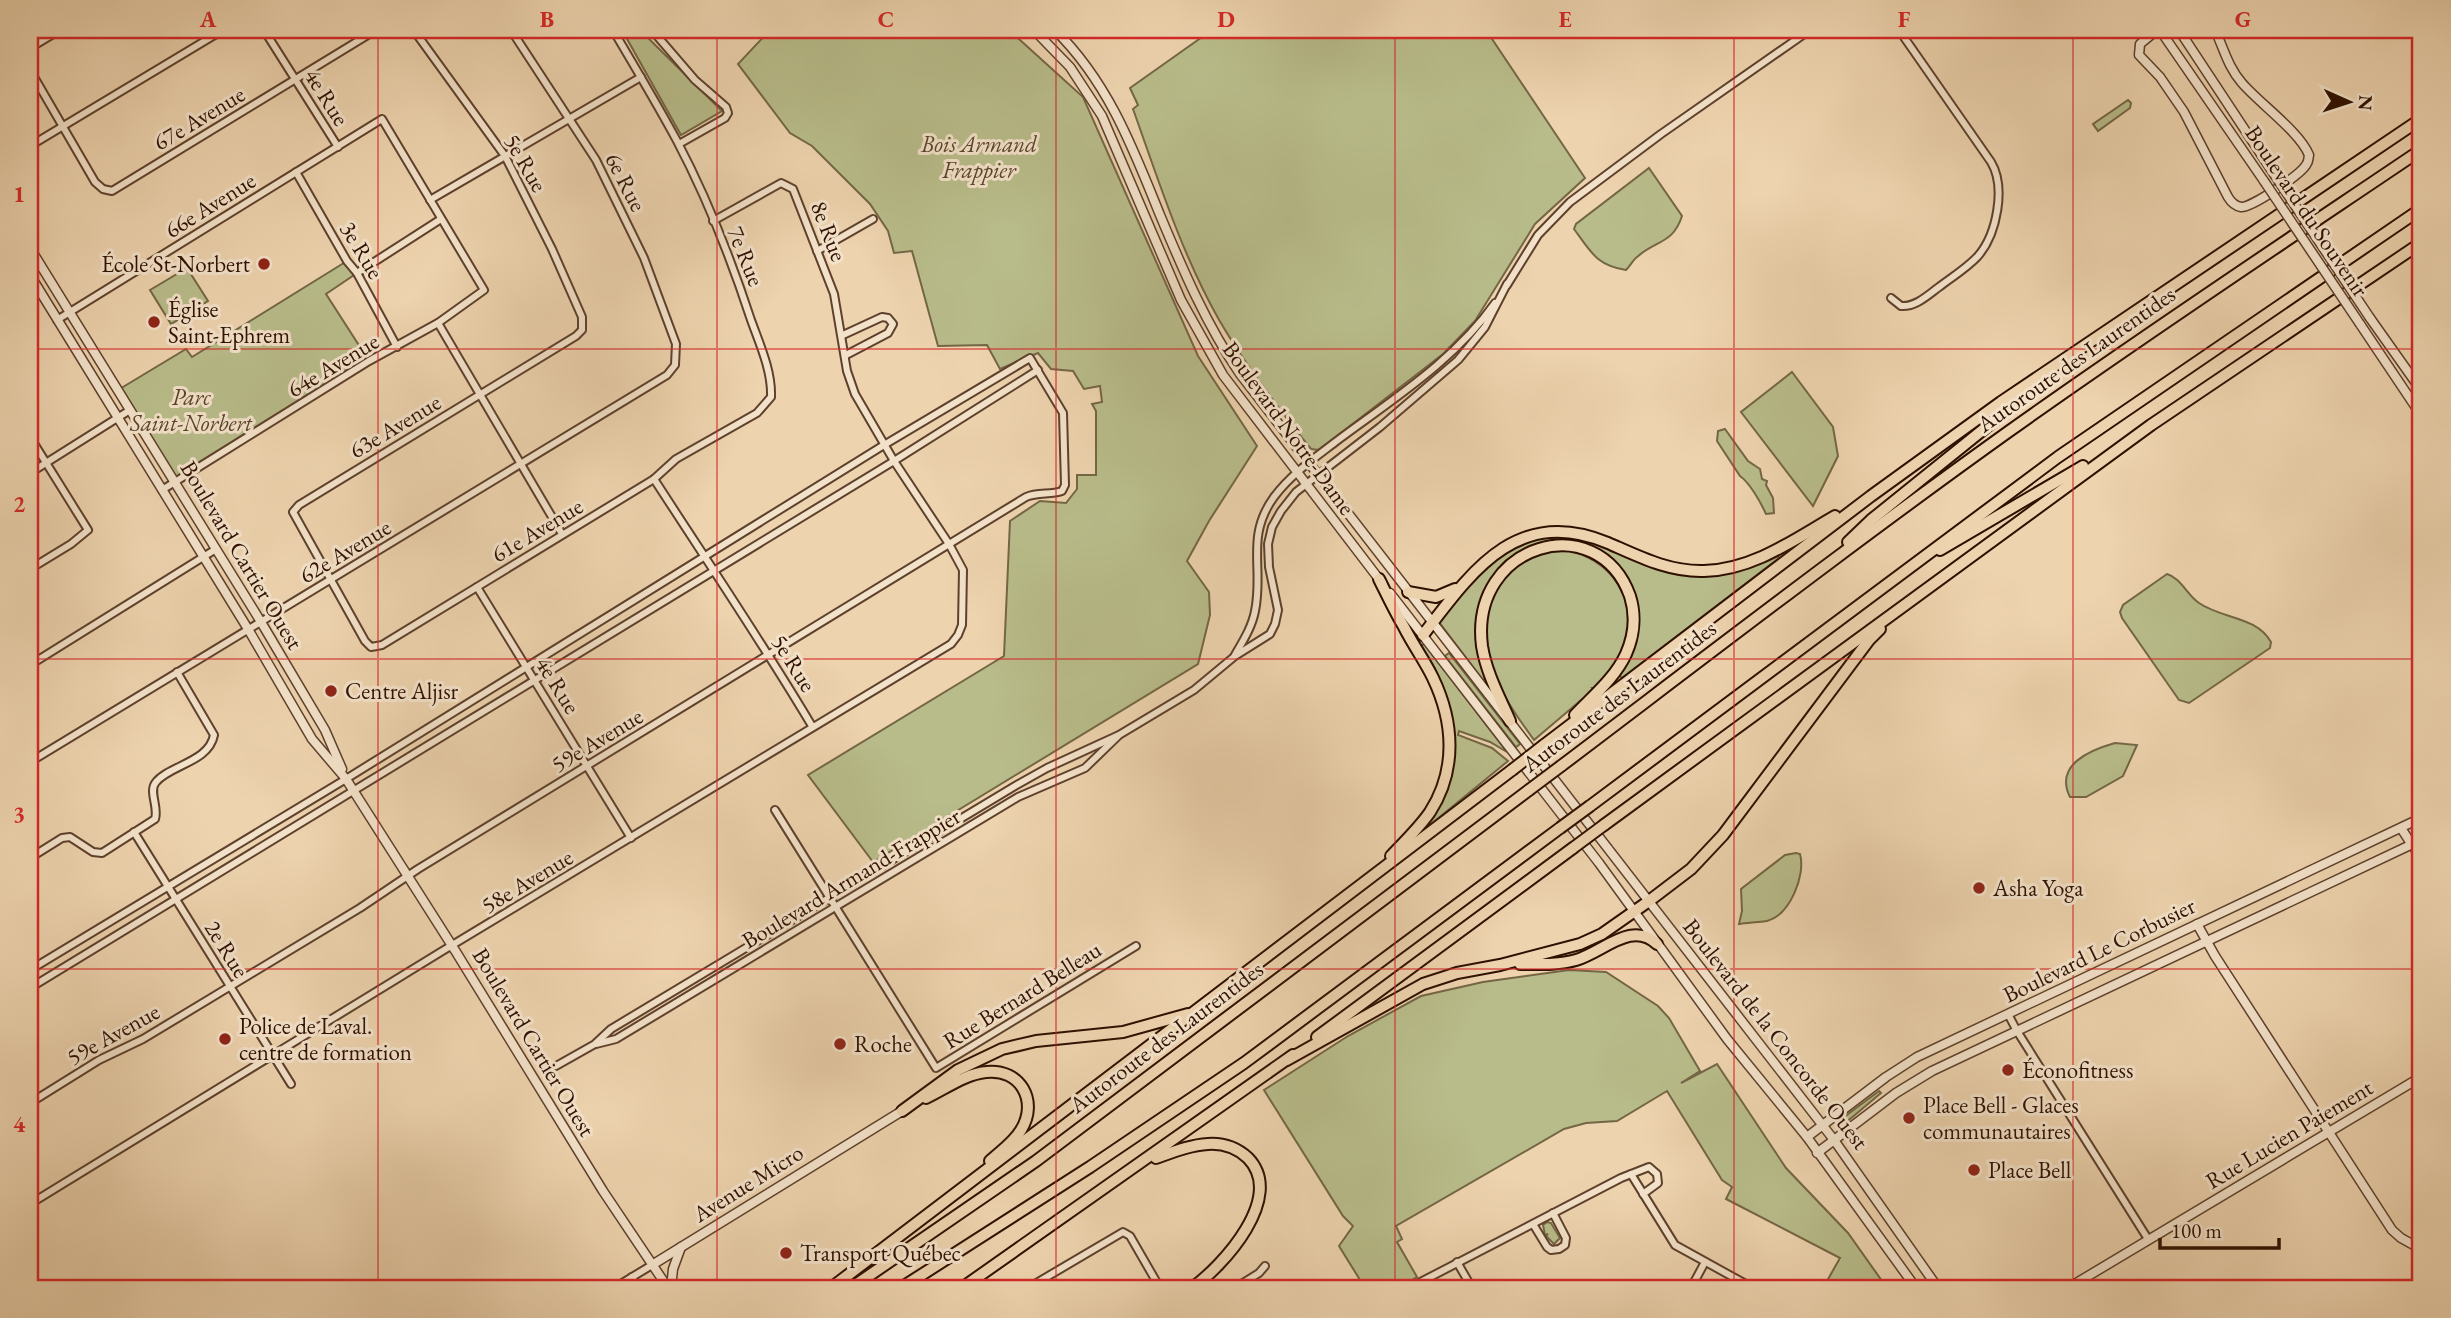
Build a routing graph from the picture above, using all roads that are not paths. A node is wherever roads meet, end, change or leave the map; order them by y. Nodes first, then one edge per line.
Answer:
1 (60, 30) edge
2 (223, 30) edge
3 (264, 30) edge
4 (376, 30) edge
5 (410, 30) edge
6 (511, 30) edge
7 (613, 30) edge
8 (652, 30) edge
9 (1034, 30) edge
10 (1055, 30) edge
11 (1810, 30) edge
12 (1899, 30) edge
13 (2159, 30) edge
14 (2180, 30) edge
15 (2215, 30) edge
16 (30, 48) edge
17 (30, 70) edge
18 (641, 77) junction
19 (296, 80) junction
20 (382, 119) joint
21 (570, 119) junction
22 (2421, 119) edge
23 (62, 126) junction
24 (679, 144) junction
25 (30, 146) edge
26 (338, 147) junction
27 (2421, 150) edge
28 (505, 156) junction
29 (296, 172) junction
30 (430, 200) junction
31 (2421, 209) edge
32 (441, 219) junction
33 (873, 219) dead end
34 (713, 221) junction
35 (2421, 243) edge
36 (30, 248) edge
37 (817, 251) junction
38 (357, 273) junction
39 (30, 275) edge
40 (1507, 284) junction
41 (484, 290) joint
42 (1891, 298) dead end
43 (69, 312) junction
44 (57, 320) junction
45 (438, 323) junction
46 (582, 330) joint
47 (842, 335) junction
48 (397, 347) junction
49 (2077, 351) junction
50 (846, 355) junction
51 (675, 365) joint
52 (1038, 370) junction
53 (772, 386) joint
54 (2421, 390) edge
55 (481, 395) junction
56 (965, 398) junction
57 (130, 410) junction
58 (973, 410) junction
59 (2421, 415) edge
60 (118, 418) junction
61 (2151, 425) junction
62 (30, 437) edge
63 (884, 445) junction
64 (894, 461) junction
65 (47, 463) junction
66 (1309, 463) junction
67 (521, 464) junction
68 (30, 473) edge
69 (1297, 473) junction
70 (1318, 475) junction
71 (654, 479) junction
72 (175, 482) junction
73 (1306, 484) junction
74 (162, 490) junction
75 (1871, 496) junction
76 (793, 502) junction
77 (802, 517) junction
78 (562, 534) junction
79 (949, 544) junction
80 (216, 549) junction
81 (203, 556) junction
82 (704, 557) junction
83 (30, 569) edge
84 (1821, 570) junction
85 (713, 572) junction
86 (1898, 574) junction
87 (1379, 579) junction
88 (330, 580) junction
89 (1461, 586) junction
90 (477, 587) junction
91 (1408, 592) junction
92 (1904, 605) junction
93 (619, 610) junction
94 (261, 621) junction
95 (628, 623) junction
96 (1432, 623) junction
97 (248, 629) junction
98 (1423, 635) junction
99 (769, 655) junction
100 (1235, 656) junction
101 (30, 665) edge
102 (526, 667) junction
103 (177, 671) junction
104 (534, 680) junction
105 (439, 721) junction
106 (1510, 721) junction
107 (812, 726) junction
108 (447, 734) junction
109 (1119, 735) junction
110 (1544, 745) junction
111 (30, 762) edge
112 (588, 767) junction
113 (346, 779) junction
114 (354, 791) junction
115 (1578, 808) joint
116 (775, 810) dead end
117 (2421, 818) edge
118 (271, 824) junction
119 (1562, 824) junction
120 (2401, 828) junction
121 (134, 832) junction
122 (279, 836) junction
123 (631, 838) junction
124 (2421, 840) edge
125 (2412, 845) junction
126 (30, 858) edge
127 (2421, 860) edge
128 (408, 876) junction
129 (1366, 882) junction
130 (168, 886) junction
131 (829, 898) junction
132 (176, 899) junction
133 (1649, 901) junction
134 (834, 907) junction
135 (1634, 911) junction
136 (2197, 924) junction
137 (89, 934) junction
138 (2206, 942) junction
139 (1657, 944) junction
140 (452, 946) junction
141 (1136, 946) dead end
142 (97, 947) junction
143 (1500, 965) junction
144 (30, 970) edge
145 (230, 986) junction
146 (30, 988) edge
147 (1197, 1011) junction
148 (2008, 1014) junction
149 (2017, 1031) junction
150 (595, 1044) junction
151 (273, 1056) junction
152 (1287, 1060) junction
153 (556, 1066) dead end
154 (2421, 1077) edge
155 (291, 1084) dead end
156 (30, 1103) edge
157 (902, 1111) junction
158 (1823, 1125) junction
159 (2328, 1132) junction
160 (1807, 1137) junction
161 (1834, 1140) junction
162 (1817, 1153) junction
163 (1143, 1162) junction
164 (1631, 1174) junction
165 (1643, 1194) junction
166 (951, 1198) junction
167 (30, 1204) edge
168 (1553, 1213) junction
169 (1533, 1224) junction
170 (2148, 1239) junction
171 (681, 1247) junction
172 (2421, 1249) edge
173 (1457, 1262) junction
174 (1705, 1262) junction
175 (652, 1265) junction
176 (1265, 1266) dead end
177 (981, 1273) junction
178 (632, 1277) junction
179 (614, 1288) edge
180 (638, 1288) edge
181 (669, 1288) edge
182 (831, 1288) edge
183 (851, 1288) edge
184 (901, 1288) edge
185 (954, 1288) edge
186 (962, 1288) edge
187 (1028, 1288) edge
188 (1160, 1288) edge
189 (1192, 1288) edge
190 (1235, 1288) edge
191 (1409, 1288) edge
192 (1472, 1288) edge
193 (1691, 1288) edge
194 (1753, 1288) edge
195 (1916, 1288) edge
196 (1938, 1288) edge
197 (2068, 1288) edge

1 - 16 street
2 - 23 street
3 - 19 street, 4e Rue
4 - 19 street, 67e Avenue
5 - 28 street, 5e Rue
6 - 21 street, 6e Rue
7 - 18 street, 7e Rue
8 - 24 street
9 - 69 street, Boulevard Notre-Dame
10 - 66 street, Boulevard Notre-Dame
11 - 40 street, Boulevard Armand-Frappier
12 - 42 street
13 - 15 street
13 - 59 street, Boulevard du Souvenir, bridge
14 - 54 street, Boulevard du Souvenir, bridge
17 - 23 street
18 - 21 street
18 - 24 street, 7e Rue
19 - 23 street, 67e Avenue
19 - 26 street, 4e Rue
20 - 26 street, 66e Avenue
20 - 30 street, 4e Rue
21 - 28 street
21 - 51 street, 6e Rue
22 - 49 highway
23 - 25 street
24 - 34 street, 7e Rue
26 - 29 street, 66e Avenue
27 - 84 highway, Autoroute des Laurentides
28 - 30 street
28 - 46 street, 5e Rue
29 - 38 street, 3e Rue
29 - 43 street, 66e Avenue
30 - 32 street, 4e Rue
31 - 86 highway
32 - 38 street
32 - 41 street, 4e Rue
33 - 37 street
34 - 37 street, 8e Rue
34 - 53 street, 7e Rue
35 - 61 highway
36 - 43 street, Boulevard Cartier Ouest
37 - 47 street, 8e Rue
38 - 48 street, 3e Rue
39 - 44 street, Boulevard Cartier Ouest
40 - 66 street, Boulevard Armand-Frappier
40 - 70 street, Boulevard Armand-Frappier
41 - 45 street, 64e Avenue
43 - 44 street, 66e Avenue
43 - 57 street, Boulevard Cartier Ouest
44 - 60 street, Boulevard Cartier Ouest
45 - 48 street, 64e Avenue
45 - 55 street
46 - 55 street, 63e Avenue
47 - 50 street, 8e Rue
47 - 50 street
48 - 72 street, 64e Avenue
49 - 75 highway
49 - 84 highway
50 - 63 street, 8e Rue
51 - 67 street, 62e Avenue
52 - 56 street, 59e Avenue
52 - 58 street
52 - 79 street, 59e Avenue
53 - 71 street, 61e Avenue
55 - 67 street
55 - 88 street, 63e Avenue
56 - 58 street
56 - 63 street
57 - 60 street
57 - 72 street, Boulevard Cartier Ouest
58 - 64 street
60 - 65 street
60 - 74 street, Boulevard Cartier Ouest
61 - 86 highway
61 - 92 highway
62 - 65 street
63 - 64 street, 8e Rue
63 - 76 street
64 - 77 street
64 - 79 street, 8e Rue
65 - 68 street
65 - 83 street
66 - 69 street, Boulevard Armand-Frappier
66 - 70 street, Boulevard Notre-Dame
67 - 78 street
67 - 88 street, 62e Avenue
69 - 73 street, Boulevard Notre-Dame
69 - 100 street, Boulevard Armand-Frappier
70 - 73 street, Boulevard Armand-Frappier
70 - 91 street, Boulevard Notre-Dame
71 - 78 street, 61e Avenue
71 - 82 street, 5e Rue
72 - 74 street, 64e Avenue
72 - 80 street, Boulevard Cartier Ouest
73 - 87 street, Boulevard Notre-Dame
73 - 100 street, Boulevard Armand-Frappier
74 - 81 street, Boulevard Cartier Ouest
75 - 89 highway
75 - 110 highway
76 - 77 street
76 - 82 street
77 - 85 street
78 - 90 street, 61e Avenue
79 - 99 street, 59e Avenue
79 - 107 street, 58e Avenue
80 - 81 street
80 - 94 street, Boulevard Cartier Ouest
81 - 97 street, Boulevard Cartier Ouest
81 - 101 street
82 - 85 street, 5e Rue
82 - 93 street
84 - 183 highway, Autoroute des Laurentides, bridge
85 - 95 street
85 - 99 street, 5e Rue
86 - 119 highway, bridge
87 - 98 street, Boulevard Notre-Dame
87 - 129 highway
88 - 90 street, 61e Avenue
88 - 94 street, 62e Avenue
89 - 91 highway
89 - 96 highway
90 - 102 street, 4e Rue
91 - 96 street, Boulevard Notre-Dame
92 - 133 highway
92 - 152 highway, bridge
93 - 95 street
93 - 102 street
94 - 97 street, 62e Avenue
94 - 113 street, Boulevard Cartier Ouest
95 - 104 street
96 - 98 highway
96 - 106 street, Boulevard Notre-Dame
97 - 103 street, 62e Avenue
97 - 113 street, Boulevard Cartier Ouest
98 - 119 street, Boulevard Notre-Dame
99 - 107 street, 5e Rue
99 - 112 street, 59e Avenue
100 - 109 street, Boulevard Armand-Frappier
102 - 104 street, 4e Rue
102 - 105 street
103 - 111 street, 62e Avenue
103 - 121 street
104 - 108 street
104 - 112 street, 4e Rue
105 - 108 street
105 - 113 street
106 - 110 highway
106 - 115 street, Boulevard Notre-Dame
107 - 123 street, 58e Avenue
108 - 114 street
109 - 131 street, Boulevard Armand-Frappier
109 - 134 street, Boulevard Armand-Frappier
110 - 129 highway, bridge
112 - 123 street, 4e Rue
112 - 128 street, 59e Avenue
113 - 114 street, Boulevard Cartier Ouest
113 - 118 street
114 - 122 street
114 - 128 street, Boulevard Cartier Ouest
115 - 133 street, Boulevard de la Concorde Ouest
116 - 131 street, Rue Bernard Belleau
117 - 120 street, Boulevard Le Corbusier
118 - 122 street
118 - 130 street
119 - 135 street, Boulevard de la Concorde Ouest
119 - 184 highway
120 - 125 street
120 - 136 street, Boulevard Le Corbusier
121 - 126 street
121 - 130 street, 2e Rue
122 - 132 street
123 - 140 street, 58e Avenue
124 - 125 street, Boulevard Le Corbusier
125 - 127 street
125 - 138 street, Boulevard Le Corbusier
128 - 140 street, Boulevard Cartier Ouest
128 - 145 street, 59e Avenue
129 - 147 highway
130 - 132 street, 2e Rue
130 - 137 street
131 - 134 street, Rue Bernard Belleau
131 - 150 street, Boulevard Armand-Frappier
132 - 142 street
132 - 145 street, 2e Rue
133 - 135 highway
133 - 158 street, Boulevard de la Concorde Ouest
134 - 141 street, Rue Bernard Belleau
134 - 150 street, Boulevard Armand-Frappier
135 - 139 street, Boulevard de la Concorde Ouest
135 - 143 highway
136 - 138 street
136 - 148 street, Boulevard Le Corbusier
137 - 142 street
137 - 144 street
138 - 149 street, Boulevard Le Corbusier
138 - 159 street
139 - 143 highway
139 - 160 street, Boulevard de la Concorde Ouest
140 - 151 street, 58e Avenue
140 - 175 street, Boulevard Cartier Ouest
142 - 146 street
143 - 152 highway
145 - 151 street, 2e Rue
145 - 156 street, 59e Avenue
147 - 157 highway
147 - 166 highway
148 - 149 street
148 - 158 street, Boulevard Le Corbusier
149 - 161 street, Boulevard Le Corbusier
149 - 170 street
150 - 153 street, Boulevard Armand-Frappier
151 - 155 street, 2e Rue
151 - 167 street, 58e Avenue
152 - 163 highway
154 - 159 street, Rue Lucien Paiement
157 - 166 highway
157 - 171 street, Avenue Micro
158 - 160 street, Boulevard Le Corbusier
158 - 161 street, Boulevard de la Concorde Ouest
159 - 170 street, Rue Lucien Paiement
159 - 172 street
160 - 162 street, Boulevard de la Concorde Ouest
161 - 162 street, Boulevard Le Corbusier
161 - 196 street, Boulevard de la Concorde Ouest
162 - 195 street, Boulevard de la Concorde Ouest
163 - 177 highway
163 - 189 highway
164 - 165 street
164 - 165 street
164 - 168 street
165 - 174 street
166 - 182 highway
168 - 169 street
168 - 169 street
169 - 173 street
170 - 197 street, Rue Lucien Paiement
171 - 175 street, Avenue Micro
171 - 181 street
173 - 191 street
173 - 192 street
174 - 193 street
174 - 194 street
175 - 178 street, Avenue Micro
175 - 181 street, Boulevard Cartier Ouest
176 - 190 street
177 - 185 highway
177 - 186 highway
178 - 179 street, Avenue Micro
178 - 180 street
187 - 188 street

